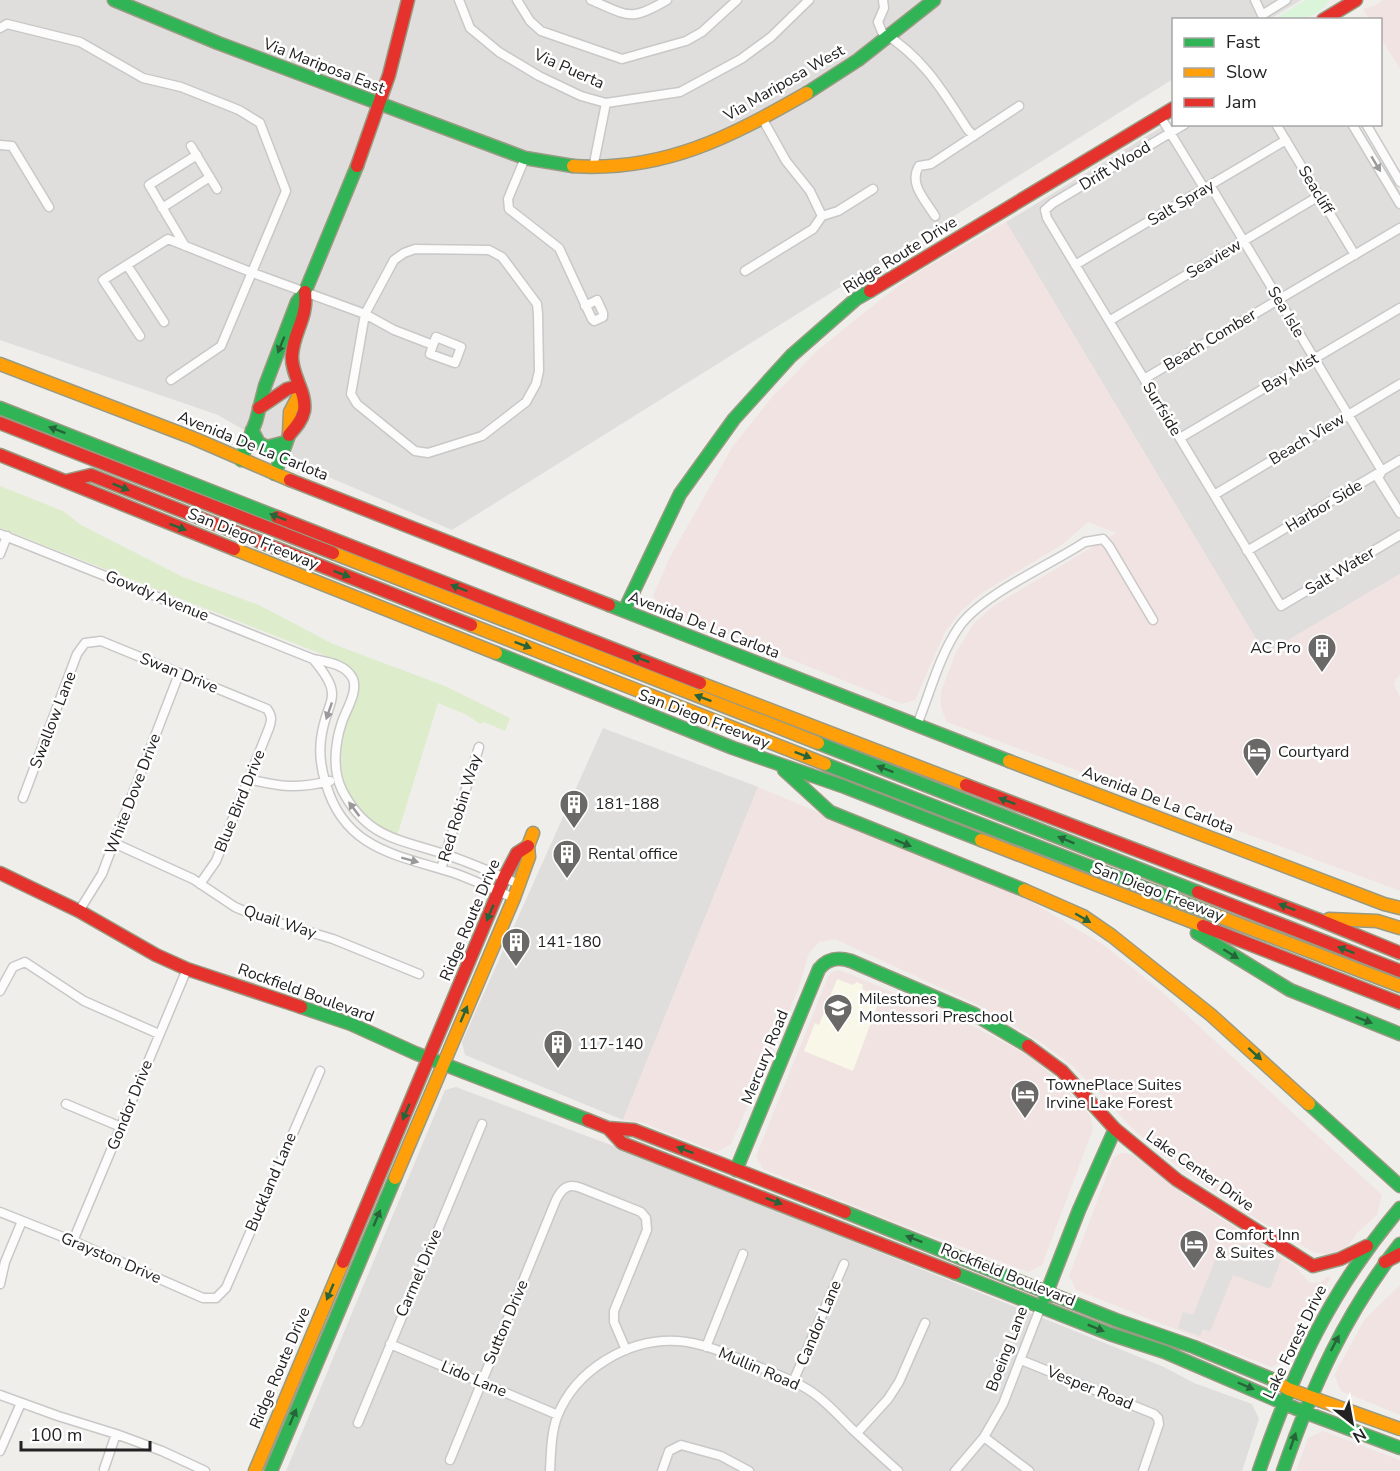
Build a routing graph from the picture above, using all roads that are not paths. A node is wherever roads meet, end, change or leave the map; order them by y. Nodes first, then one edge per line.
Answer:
1 (114, 0) edge
2 (408, 0) edge
3 (459, 0) edge
4 (517, 0) edge
5 (591, 0) edge
6 (667, 0) edge
7 (736, 0) edge
8 (809, 0) edge
9 (883, 0) edge
10 (933, 0) edge
11 (1255, 0) edge
12 (1286, 0) edge
13 (1356, 0) edge
14 (1326, 18) edge
15 (0, 28) edge
16 (889, 37) junction
17 (606, 103) junction
18 (380, 105) junction
19 (1019, 106) dead end
20 (1172, 109) edge
21 (1160, 116) junction
22 (762, 118) junction
23 (1182, 126) edge
24 (1277, 126) edge
25 (1353, 126) edge
26 (1367, 126) edge
27 (1171, 133) junction
28 (974, 136) junction
29 (1286, 140) junction
30 (0, 145) edge
31 (191, 146) dead end
32 (690, 150) joint
33 (197, 155) junction
34 (525, 158) junction
35 (593, 168) junction
36 (210, 177) junction
37 (1400, 182) edge
38 (1204, 188) junction
39 (217, 189) dead end
40 (873, 189) dead end
41 (1319, 196) junction
42 (1400, 204) edge
43 (49, 207) dead end
44 (162, 208) junction
45 (1045, 210) joint
46 (822, 216) junction
47 (935, 216) dead end
48 (1400, 228) edge
49 (1244, 241) junction
50 (185, 246) junction
51 (1355, 255) junction
52 (127, 265) junction
53 (1076, 265) junction
54 (745, 271) dead end
55 (253, 273) junction
56 (306, 292) junction
57 (1279, 300) junction
58 (585, 306) dead end
59 (1400, 308) edge
60 (364, 314) junction
61 (1109, 321) junction
62 (164, 322) dead end
63 (140, 336) dead end
64 (433, 345) dead end
65 (1314, 358) junction
66 (0, 364) edge
67 (1144, 379) junction
68 (171, 380) dead end
69 (1400, 384) edge
70 (300, 389) junction
71 (0, 408) edge
72 (259, 408) junction
73 (1348, 415) junction
74 (0, 423) edge
75 (252, 430) junction
76 (288, 438) junction
77 (1180, 438) junction
78 (0, 455) edge
79 (241, 460) junction
80 (1400, 460) edge
81 (1382, 471) junction
82 (275, 474) junction
83 (66, 481) junction
84 (1214, 495) junction
85 (1400, 513) edge
86 (3, 535) edge
87 (1400, 535) edge
88 (1247, 551) junction
89 (0, 554) edge
90 (1281, 606) joint
91 (624, 611) junction
92 (1153, 620) dead end
93 (85, 643) joint
94 (313, 659) junction
95 (179, 674) junction
96 (271, 714) joint
97 (917, 725) junction
98 (479, 747) dead end
99 (779, 766) junction
100 (338, 778) junction
101 (248, 779) junction
102 (325, 782) junction
103 (23, 798) dead end
104 (533, 833) dead end
105 (114, 843) junction
106 (528, 846) junction
107 (445, 854) junction
108 (441, 869) junction
109 (0, 873) edge
110 (504, 878) junction
111 (200, 884) junction
112 (519, 884) junction
113 (499, 892) junction
114 (514, 898) junction
115 (1400, 908) edge
116 (79, 910) junction
117 (1164, 912) junction
118 (1317, 919) junction
119 (1400, 928) edge
120 (1400, 953) edge
121 (828, 960) joint
122 (187, 969) junction
123 (1400, 971) edge
124 (419, 974) dead end
125 (1400, 986) edge
126 (0, 991) edge
127 (1400, 1004) edge
128 (159, 1034) junction
129 (1400, 1034) edge
130 (429, 1058) junction
131 (442, 1064) junction
132 (320, 1071) dead end
133 (66, 1104) dead end
134 (482, 1124) dead end
135 (121, 1127) junction
136 (608, 1128) junction
137 (1115, 1129) junction
138 (736, 1170) junction
139 (719, 1180) junction
140 (1400, 1186) edge
141 (1400, 1208) edge
142 (0, 1212) edge
143 (22, 1221) junction
144 (73, 1241) junction
145 (1400, 1244) edge
146 (1369, 1246) junction
147 (743, 1254) dead end
148 (1400, 1254) edge
149 (1385, 1262) junction
150 (844, 1264) dead end
151 (0, 1284) edge
152 (1047, 1291) junction
153 (222, 1294) joint
154 (1041, 1306) junction
155 (925, 1323) dead end
156 (390, 1344) junction
157 (706, 1347) junction
158 (626, 1350) junction
159 (1021, 1360) junction
160 (481, 1382) junction
161 (793, 1382) junction
162 (1288, 1389) junction
163 (0, 1395) edge
164 (1311, 1396) junction
165 (1283, 1402) junction
166 (21, 1403) junction
167 (1304, 1412) junction
168 (558, 1415) junction
169 (358, 1423) dead end
170 (1400, 1429) edge
171 (857, 1433) junction
172 (116, 1434) junction
173 (984, 1437) junction
174 (1400, 1448) edge
175 (0, 1450) edge
176 (450, 1460) dead end
177 (104, 1469) dead end
178 (205, 1471) edge
179 (255, 1471) edge
180 (271, 1471) edge
181 (550, 1471) edge
182 (662, 1471) edge
183 (749, 1471) edge
184 (898, 1471) edge
185 (955, 1471) edge
186 (1029, 1471) edge
187 (1143, 1471) edge
188 (1259, 1471) edge
189 (1283, 1471) edge

1 - 18 main road, Via Mariposa East
2 - 18 main road
3 - 17 street, Via Puerta
4 - 7 street, Via Puerta
5 - 6 street
8 - 17 street, Via Puerta
9 - 16 street
10 - 16 main road, Via Mariposa West
11 - 12 street
13 - 14 main road
15 - 55 street
16 - 22 main road, Via Mariposa West
16 - 28 street
17 - 35 street
18 - 34 main road, Via Mariposa East
18 - 56 main road
19 - 28 street
20 - 21 main road, Ridge Route Drive
21 - 27 street, Sea Isle
21 - 91 main road, Ridge Route Drive
22 - 32 main road, Via Mariposa West
22 - 46 street
23 - 27 street, Drift Wood
24 - 29 street, Seacliff
25 -> 42 street
26 - 37 street
27 - 38 street, Sea Isle
27 - 45 street, Drift Wood
28 - 47 street
29 - 38 street, Salt Spray
29 - 41 street, Seacliff
30 - 43 street
31 - 33 street
32 - 35 main road, Via Mariposa East
33 - 36 street
33 - 44 street
34 - 35 main road, Via Mariposa East
34 - 58 street
36 - 39 street
36 - 44 street
38 - 49 street, Sea Isle
38 - 53 street, Salt Spray
40 - 46 street
41 - 49 street, Seaview
41 - 51 street, Seacliff
44 - 50 street
45 - 53 street, Surfside
46 - 54 street
48 - 51 street, Beach Comber
49 - 57 street, Sea Isle
49 - 61 street, Seaview
50 - 52 street
50 - 55 street
51 - 57 street, Beach Comber
52 - 62 street
52 - 63 street
53 - 61 street, Surfside
55 - 56 street
55 - 68 street
56 - 60 street
56 - 70 main road
56 -> 72 main road
57 - 65 street, Sea Isle
57 - 67 street, Beach Comber
59 - 65 street, Bay Mist
60 - 60 street
60 - 64 street
61 - 67 street, Surfside
65 - 73 street, Sea Isle
65 - 77 street, Bay Mist
66 - 79 main road, Avenida De La Carlota
67 - 77 street, Surfside
69 - 73 street, Beach View
70 - 72 main road
70 - 76 main road
118 -> 71 main road, San Diego Freeway
72 - 75 main road
73 - 81 street, Sea Isle
73 - 84 street, Beach View
123 -> 74 main road
75 - 76 main road
75 - 79 main road
76 - 82 main road
77 - 84 street, Surfside
78 - 83 main road, San Diego Freeway
79 - 82 main road, Avenida De La Carlota
80 - 81 street, Harbor Side
81 - 85 street, Sea Isle
81 - 88 street, Harbor Side
82 - 91 main road, Avenida De La Carlota
83 -> 99 main road, San Diego Freeway
83 -> 125 main road
84 - 88 street, Surfside
86 - 89 street
86 - 94 street, Gowdy Avenue
87 - 90 street, Salt Water
88 - 90 street, Surfside
91 - 97 main road, Avenida De La Carlota
92 - 97 street
93 - 95 street, Swan Drive
93 - 103 street, Swallow Lane
94 - 100 street, Gowdy Avenue
94 -> 102 street
95 - 96 street, Swan Drive
95 - 105 street, White Dove Drive
96 - 101 street, Blue Bird Drive
97 - 115 main road, Avenida De La Carlota
98 - 107 street, Red Robin Way
99 - 117 main road, San Diego Freeway
99 -> 140 main road
100 - 102 street
107 -> 100 street, Gowdy Avenue
101 - 102 street
101 - 111 street, Blue Bird Drive
102 -> 108 street
104 - 106 main road
105 - 111 street, Quail Way
105 - 116 street, White Dove Drive
106 - 110 main road, Ridge Route Drive
106 - 112 main road, Ridge Route Drive
107 - 108 street, Red Robin Way
107 - 110 street, Gowdy Avenue
108 - 113 street
109 - 116 main road, Rockfield Boulevard
110 - 112 street, Gowdy Avenue
110 - 113 main road, Ridge Route Drive
111 - 124 street, Quail Way
112 - 114 main road, Ridge Route Drive
113 - 114 street
113 -> 130 main road, Ridge Route Drive
131 -> 114 main road, Ridge Route Drive
116 - 122 main road, Rockfield Boulevard
117 - 127 main road, San Diego Freeway
117 -> 129 main road
118 - 119 main road
118 - 120 main road, San Diego Freeway
121 - 137 main road, Lake Center Drive
121 - 138 main road, Mercury Road
122 - 128 street, Gondor Drive
122 - 130 main road, Rockfield Boulevard
126 - 128 street
128 - 135 street, Gondor Drive
130 - 131 main road, Rockfield Boulevard
130 -> 179 main road, Ridge Route Drive
131 - 136 main road, Rockfield Boulevard
180 -> 131 main road, Ridge Route Drive
132 - 153 street, Buckland Lane
133 - 135 street
134 - 156 street, Carmel Drive
135 - 144 street, Gondor Drive
138 -> 136 main road, Rockfield Boulevard
136 - 139 main road, Rockfield Boulevard
137 - 146 main road, Lake Center Drive
137 - 152 main road, Boeing Lane
138 - 139 main road
152 -> 138 main road, Rockfield Boulevard
139 -> 154 main road, Rockfield Boulevard
141 - 146 main road, Lake Forest Drive
142 - 143 street, Grayston Drive
143 - 144 street, Grayston Drive
143 - 151 street
144 - 153 street, Grayston Drive
145 - 149 main road
146 - 162 main road, Lake Forest Drive
147 - 157 street
148 - 149 main road
164 -> 149 main road
150 - 161 street, Candor Lane
152 - 154 main road, Boeing Lane
152 - 162 main road, Rockfield Boulevard
154 - 159 street, Boeing Lane
154 -> 165 main road, Rockfield Boulevard
155 - 171 street
156 - 160 street, Lido Lane
156 - 169 street, Carmel Drive
157 - 158 street, Mullin Road
157 - 161 street, Mullin Road
158 - 160 street, Sutton Drive
158 - 168 street, Mullin Road
159 - 173 street, Boeing Lane
159 - 187 street, Vesper Road
160 - 168 street, Lido Lane
160 - 176 street, Sutton Drive
161 - 171 street, Mullin Road
162 - 164 main road, Rockfield Boulevard
162 - 165 main road, Lake Forest Drive
163 - 166 street
164 - 167 main road
164 - 170 main road, Rockfield Boulevard
165 - 167 main road, Rockfield Boulevard
165 - 188 main road, Lake Forest Drive
166 - 172 street
166 - 175 street
167 - 174 main road, Rockfield Boulevard
189 -> 167 main road
168 - 181 street
171 - 184 street, Mullin Road
172 - 177 street
172 - 178 street
173 - 185 street, Boeing Lane
173 - 186 street
182 - 183 street

